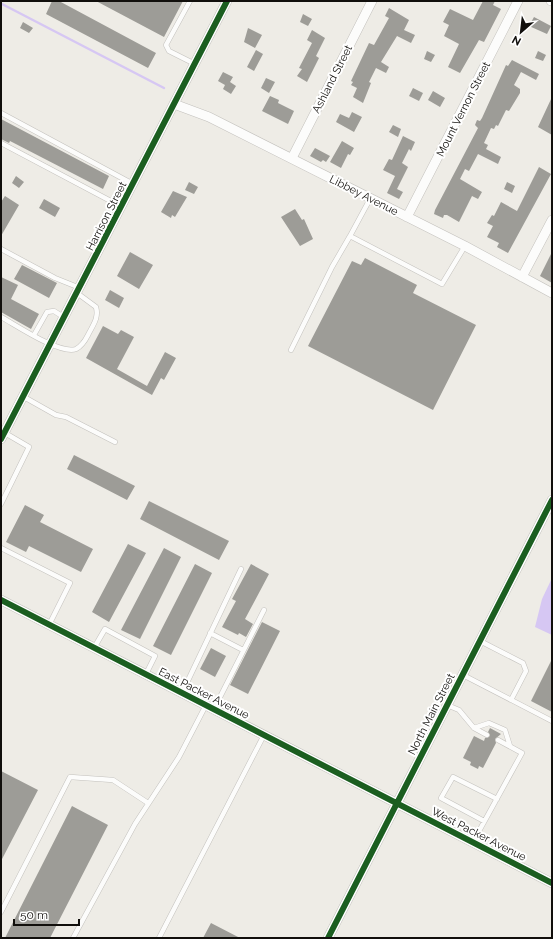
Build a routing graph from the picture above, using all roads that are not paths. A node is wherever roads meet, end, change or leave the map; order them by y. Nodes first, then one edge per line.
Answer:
1 (190, 1) edge
2 (227, 1) edge
3 (372, 1) edge
4 (518, 1) edge
5 (195, 64) junction
6 (174, 104) junction
7 (1, 113) edge
8 (1, 143) edge
9 (292, 158) junction
10 (133, 184) junction
11 (370, 199) junction
12 (122, 207) junction
13 (407, 218) junction
14 (551, 225) edge
15 (350, 236) junction
16 (465, 246) junction
17 (1, 249) edge
18 (522, 276) junction
19 (79, 290) junction
20 (552, 293) edge
21 (1, 317) edge
22 (64, 318) junction
23 (34, 335) junction
24 (51, 344) junction
25 (291, 350) dead end
26 (24, 397) junction
27 (3, 436) edge
28 (116, 442) dead end
29 (552, 500) edge
30 (1, 504) edge
31 (1, 548) edge
32 (241, 569) dead end
33 (1, 600) edge
34 (264, 610) dead end
35 (49, 625) junction
36 (210, 633) junction
37 (480, 641) junction
38 (94, 648) junction
39 (243, 650) junction
40 (146, 674) junction
41 (463, 675) junction
42 (182, 693) junction
43 (511, 700) junction
44 (447, 705) junction
45 (210, 707) junction
46 (552, 721) edge
47 (474, 728) junction
48 (487, 734) dead end
49 (264, 735) junction
50 (498, 740) dead end
51 (510, 746) junction
52 (497, 799) junction
53 (148, 803) junction
54 (397, 803) junction
55 (484, 822) junction
56 (473, 842) junction
57 (552, 883) edge
58 (1, 912) edge
59 (73, 938) edge
60 (159, 938) edge
61 (328, 938) edge

1 - 5 lane
2 - 5 street, Harrison Street
3 - 9 street, Ashland Street
4 - 13 street, Mount Vernon Street
5 - 6 street, Harrison Street
6 - 9 street, Libbey Avenue
6 - 10 street, Harrison Street
7 - 10 lane
8 - 12 lane
9 - 11 street, Libbey Avenue
10 - 12 street, Harrison Street
11 - 13 street, Libbey Avenue
11 - 15 lane
12 - 19 street, Harrison Street
13 - 16 street, Libbey Avenue
14 - 18 street
15 - 16 lane
15 - 25 lane
16 - 18 street, Libbey Avenue
17 - 19 lane
18 - 20 street, Libbey Avenue
19 - 22 street, Harrison Street
19 - 24 lane
21 - 23 lane
22 - 23 lane
22 - 24 street, Harrison Street
23 - 24 lane
24 - 26 street, Harrison Street
26 - 27 street, Harrison Street
26 - 28 lane
27 - 30 lane
29 - 37 street, North Main Street
31 - 35 lane
32 - 36 lane
33 - 35 street, East Packer Avenue
34 - 39 lane
35 - 38 street, East Packer Avenue
36 - 39 lane
36 - 42 lane
37 - 41 street, North Main Street
37 - 43 lane
38 - 40 street, East Packer Avenue
38 - 40 lane
39 - 45 lane
40 - 42 street, East Packer Avenue
41 - 43 lane
41 - 44 street, North Main Street
42 - 45 street, East Packer Avenue
43 - 46 lane
44 - 47 lane
44 - 54 street, North Main Street
45 - 49 street, East Packer Avenue
45 - 53 lane
47 - 48 lane
47 - 51 lane
49 - 54 street, East Packer Avenue
49 - 60 lane
50 - 51 lane
51 - 52 lane
52 - 55 lane
52 - 55 lane
53 - 58 lane
53 - 59 lane
54 - 56 street, West Packer Avenue
54 - 61 street, North Main Street
55 - 56 lane
56 - 57 street, West Packer Avenue

